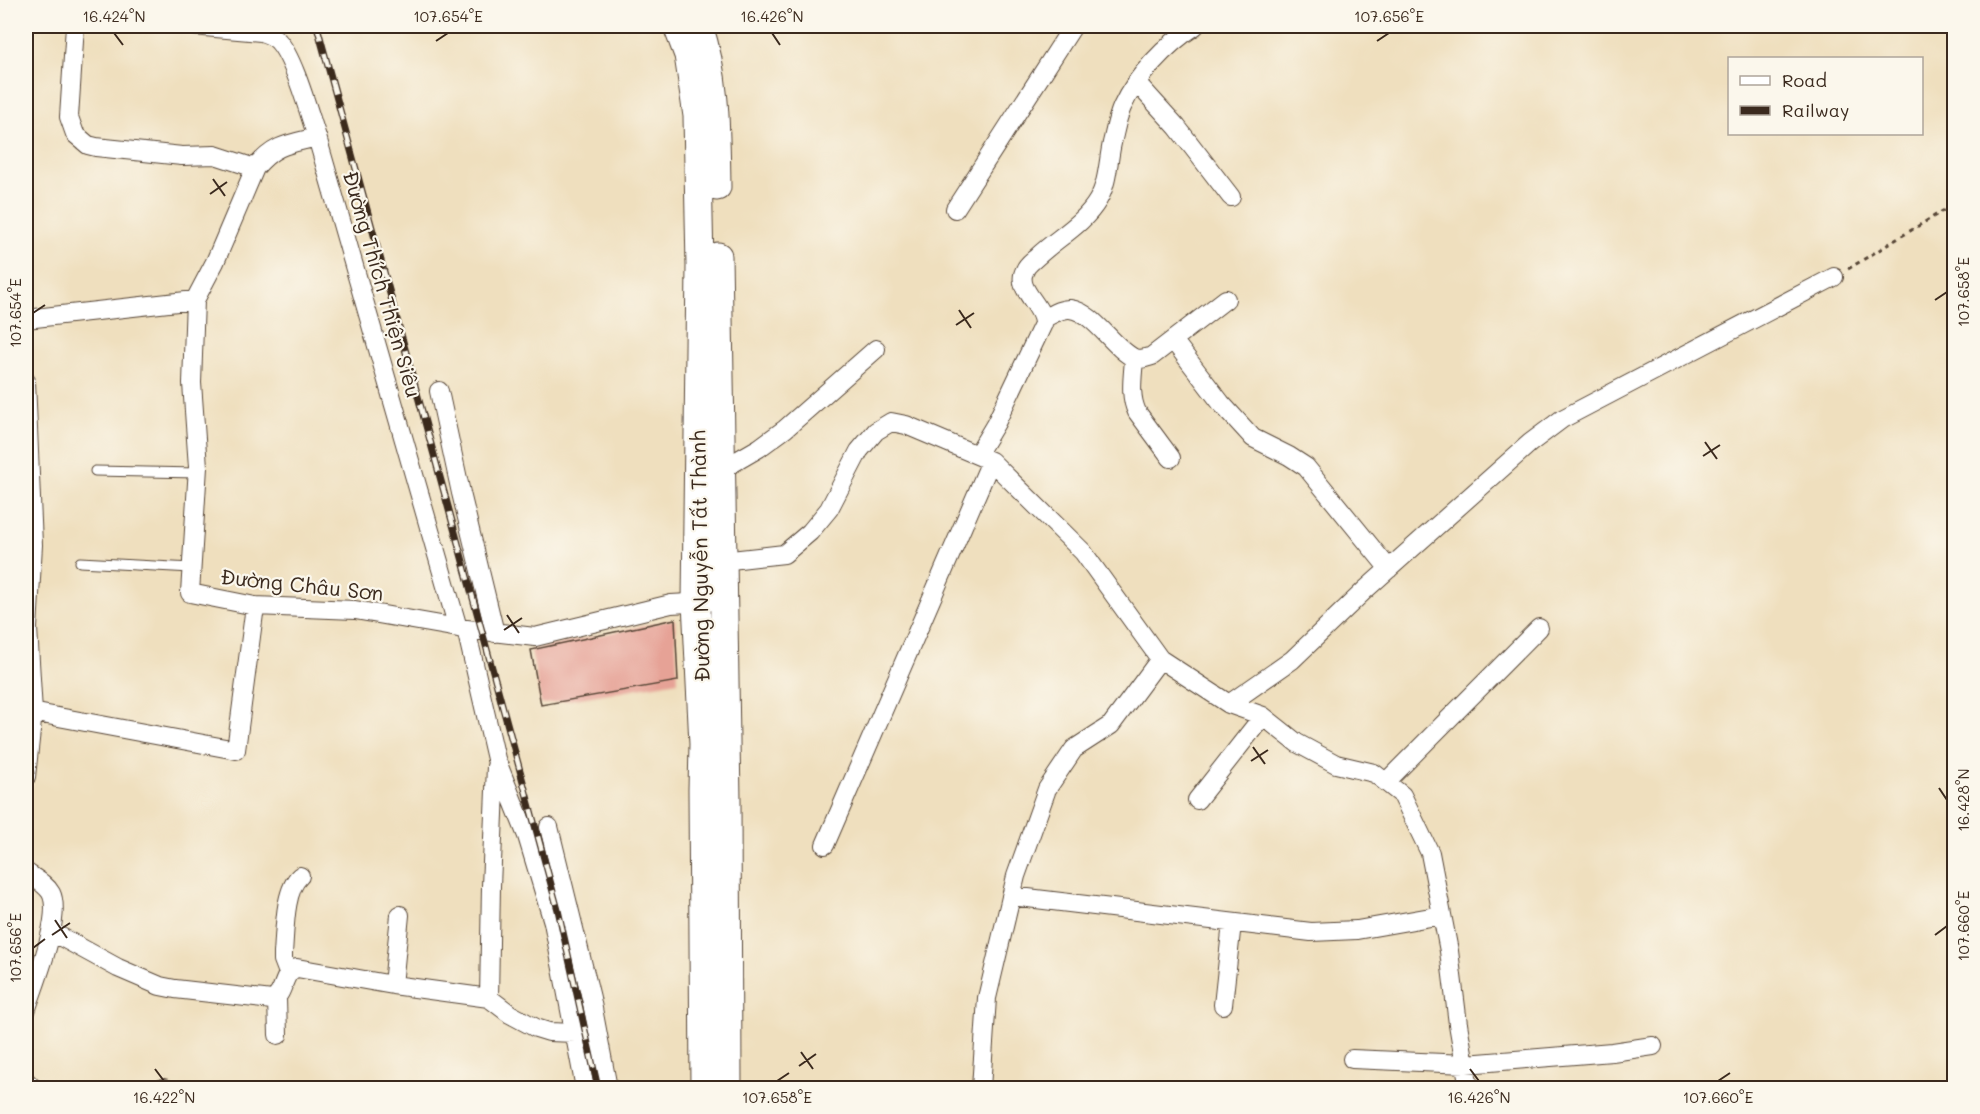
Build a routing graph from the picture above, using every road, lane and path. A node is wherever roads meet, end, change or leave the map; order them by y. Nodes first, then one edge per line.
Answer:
1 (75, 26) edge
2 (192, 26) edge
3 (677, 26) edge
4 (699, 26) edge
5 (1072, 26) edge
6 (1195, 26) edge
7 (1137, 83) junction
8 (317, 137) junction
9 (255, 168) junction
10 (1232, 197) dead end
11 (1954, 204) edge
12 (955, 208) dead end
13 (1833, 277) joint
14 (1226, 299) dead end
15 (195, 300) junction
16 (26, 319) edge
17 (1043, 319) junction
18 (1173, 340) junction
19 (876, 349) dead end
20 (1134, 358) junction
21 (26, 381) edge
22 (439, 391) dead end
23 (984, 458) junction
24 (1171, 458) dead end
25 (721, 470) junction
26 (95, 471) dead end
27 (198, 473) junction
28 (722, 561) junction
29 (80, 562) dead end
30 (1383, 562) junction
31 (192, 568) junction
32 (723, 601) junction
33 (696, 602) junction
34 (255, 606) junction
35 (462, 628) junction
36 (1539, 628) dead end
37 (495, 633) junction
38 (1160, 659) junction
39 (1229, 704) junction
40 (29, 712) edge
41 (1263, 716) junction
42 (496, 759) junction
43 (26, 777) edge
44 (1386, 782) junction
45 (1197, 800) dead end
46 (549, 827) dead end
47 (825, 845) dead end
48 (26, 872) edge
49 (300, 876) dead end
50 (1011, 896) junction
51 (400, 915) dead end
52 (1442, 915) junction
53 (1232, 923) junction
54 (52, 932) junction
55 (288, 973) junction
56 (393, 985) junction
57 (277, 998) junction
58 (489, 998) junction
59 (1223, 1005) dead end
60 (26, 1011) edge
61 (575, 1033) junction
62 (278, 1035) dead end
63 (1653, 1046) dead end
64 (1352, 1059) dead end
65 (1466, 1064) junction
66 (26, 1081) edge
67 (704, 1088) edge
68 (33, 1089) edge
69 (585, 1089) edge
70 (608, 1089) edge
71 (728, 1089) edge
72 (981, 1089) edge
73 (1469, 1089) edge

1 - 9 street
2 - 8 street, Đường Thích Thiện Siêu
3 - 33 main road, Đường Nguyễn Tất Thành
4 - 25 main road, Đường Nguyễn Tất Thành
5 - 12 street
6 - 7 street
7 - 10 street
7 - 17 street
8 - 9 street
8 - 35 street, Đường Thích Thiện Siêu
9 - 15 street
11 - 13 path
13 - 30 street
14 - 18 street
15 - 16 street
15 - 27 street, Đường Châu Sơn
17 - 20 street
17 - 23 street
18 - 20 street
18 - 30 street
19 - 25 street
20 - 24 street
21 - 40 street
22 - 37 street
23 - 28 street
23 - 38 street
23 - 47 street
25 - 28 main road, Đường Nguyễn Tất Thành
26 - 27 lane
27 - 31 street, Đường Châu Sơn
28 - 32 main road, Đường Nguyễn Tất Thành
29 - 31 lane
30 - 39 street
31 - 34 street, Đường Châu Sơn
32 - 33 street, Đường Châu Sơn
32 - 71 main road, Đường Nguyễn Tất Thành
33 - 37 street, Đường Châu Sơn
33 - 67 main road, Đường Nguyễn Tất Thành
34 - 35 street, Đường Châu Sơn
34 - 40 street
35 - 37 street, Đường Châu Sơn
35 - 42 street, Đường Thích Thiện Siêu
36 - 44 street
38 - 39 street
38 - 50 street
39 - 41 street
40 - 43 street
41 - 44 street
41 - 45 street
42 - 58 street
42 - 61 street
44 - 52 street
46 - 70 street
48 - 54 street
49 - 55 street
50 - 53 street
50 - 72 street
51 - 56 street
52 - 53 street
52 - 65 street
53 - 59 street
54 - 57 street
54 - 60 street
55 - 56 street
55 - 57 street
56 - 58 street
57 - 62 street
58 - 61 street
61 - 69 street
63 - 65 street
64 - 65 street
65 - 73 street
66 - 68 street

